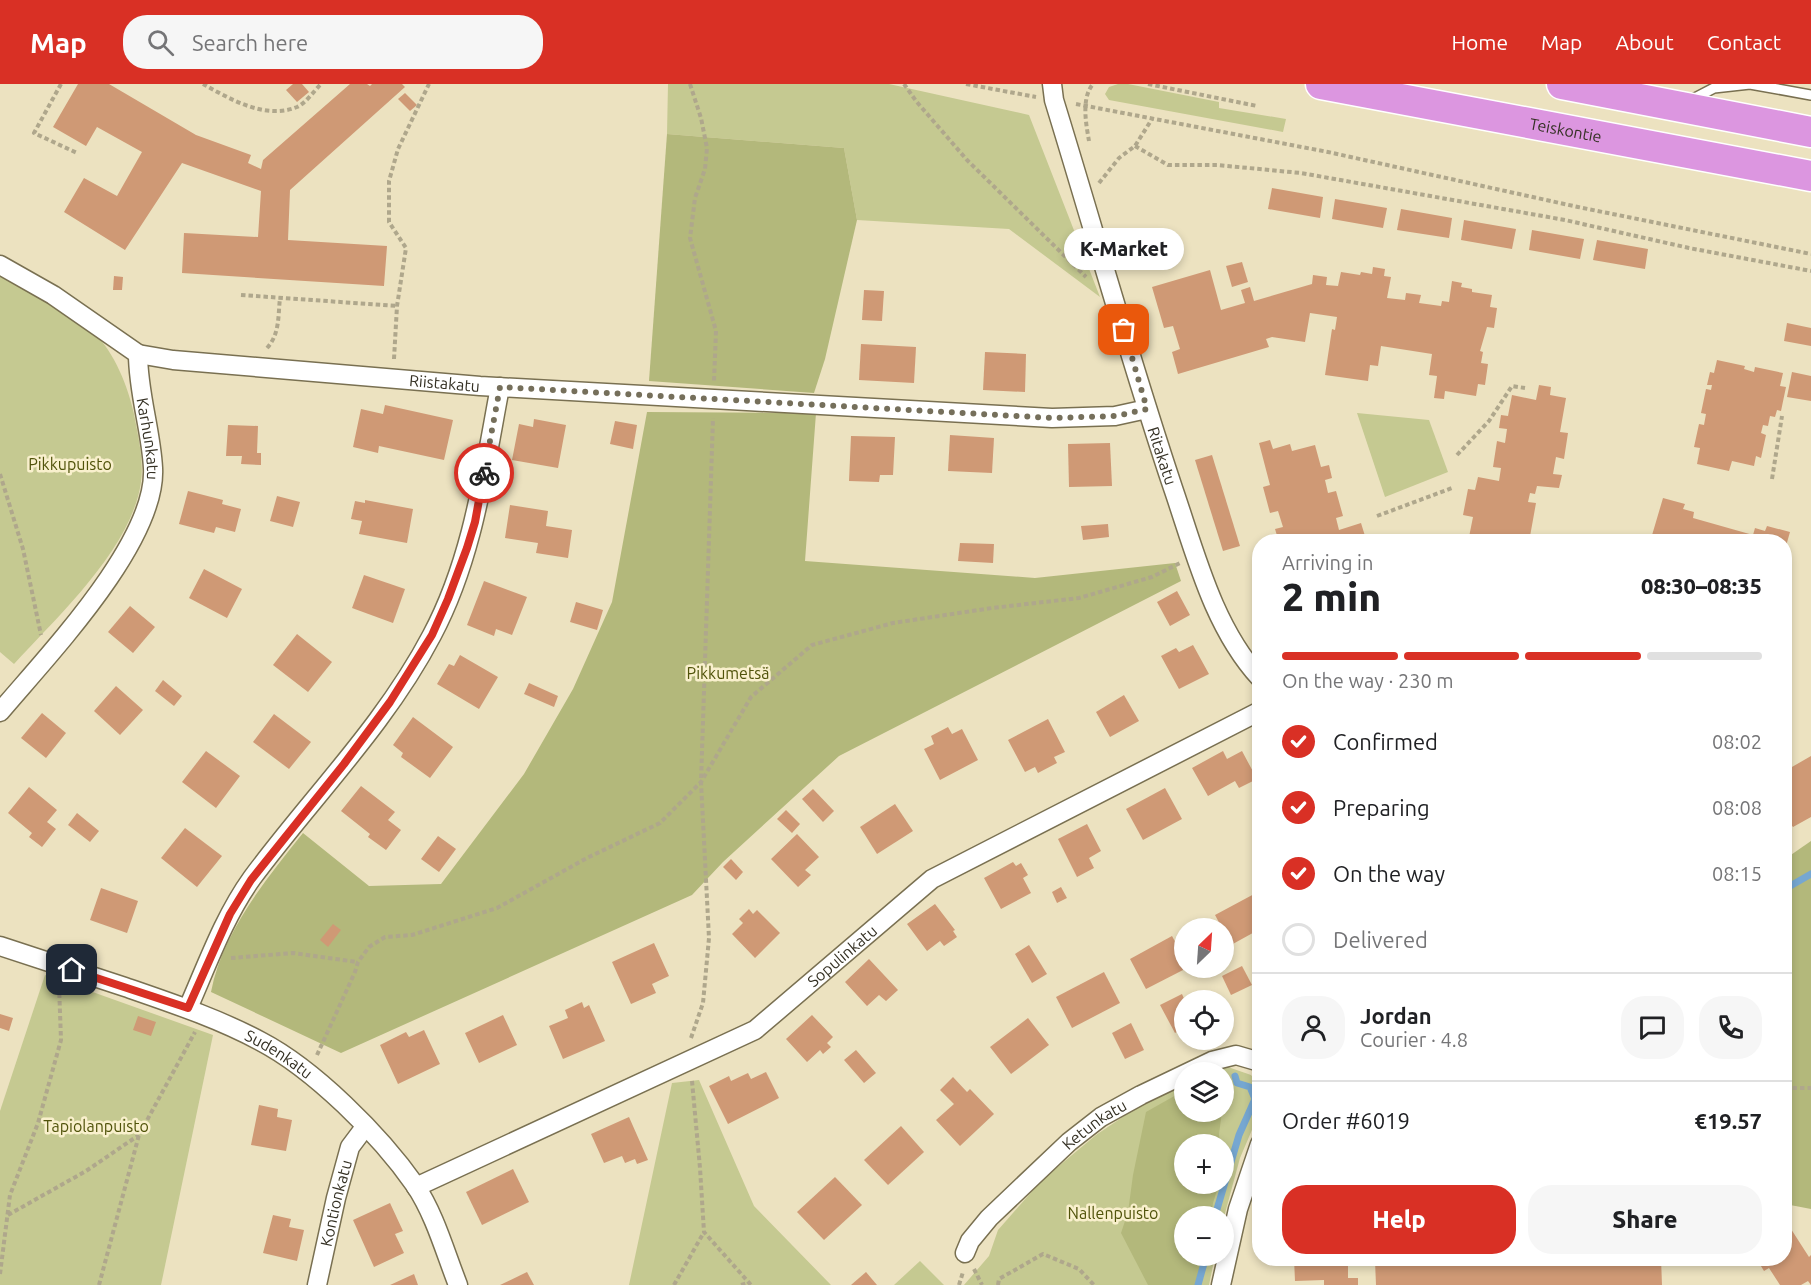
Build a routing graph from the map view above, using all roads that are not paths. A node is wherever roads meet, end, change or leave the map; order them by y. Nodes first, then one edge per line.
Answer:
1 (1052, 84) edge
2 (1321, 84) edge
3 (1562, 84) edge
4 (1811, 94) edge
5 (1676, 107) junction
6 (1811, 132) edge
7 (1811, 176) edge
8 (0, 265) edge
9 (138, 354) junction
10 (500, 387) junction
11 (1147, 409) junction
12 (1252, 669) edge
13 (0, 712) edge
14 (1252, 715) edge
15 (0, 946) edge
16 (196, 1012) junction
17 (1252, 1060) edge
18 (366, 1127) junction
19 (1252, 1168) edge
20 (416, 1187) junction
21 (965, 1253) dead end
22 (317, 1285) edge
23 (458, 1285) edge
24 (1221, 1285) edge

1 - 11 street, Ritakatu
2 - 7 highway, Teiskontie
3 - 5 highway
4 - 5 lane
5 - 6 highway
8 - 9 street
9 - 10 street, Riistakatu
9 - 13 street, Karhunkatu
10 - 11 street, Riistakatu
10 - 16 street
11 - 12 street, Ritakatu
14 - 20 street, Sopulinkatu
15 - 16 street, Sudenkatu
16 - 18 street, Sudenkatu
17 - 21 street, Ketunkatu
18 - 20 street, Sudenkatu
18 - 22 street, Kontionkatu
19 - 24 street
20 - 23 street, Sudenkatu

